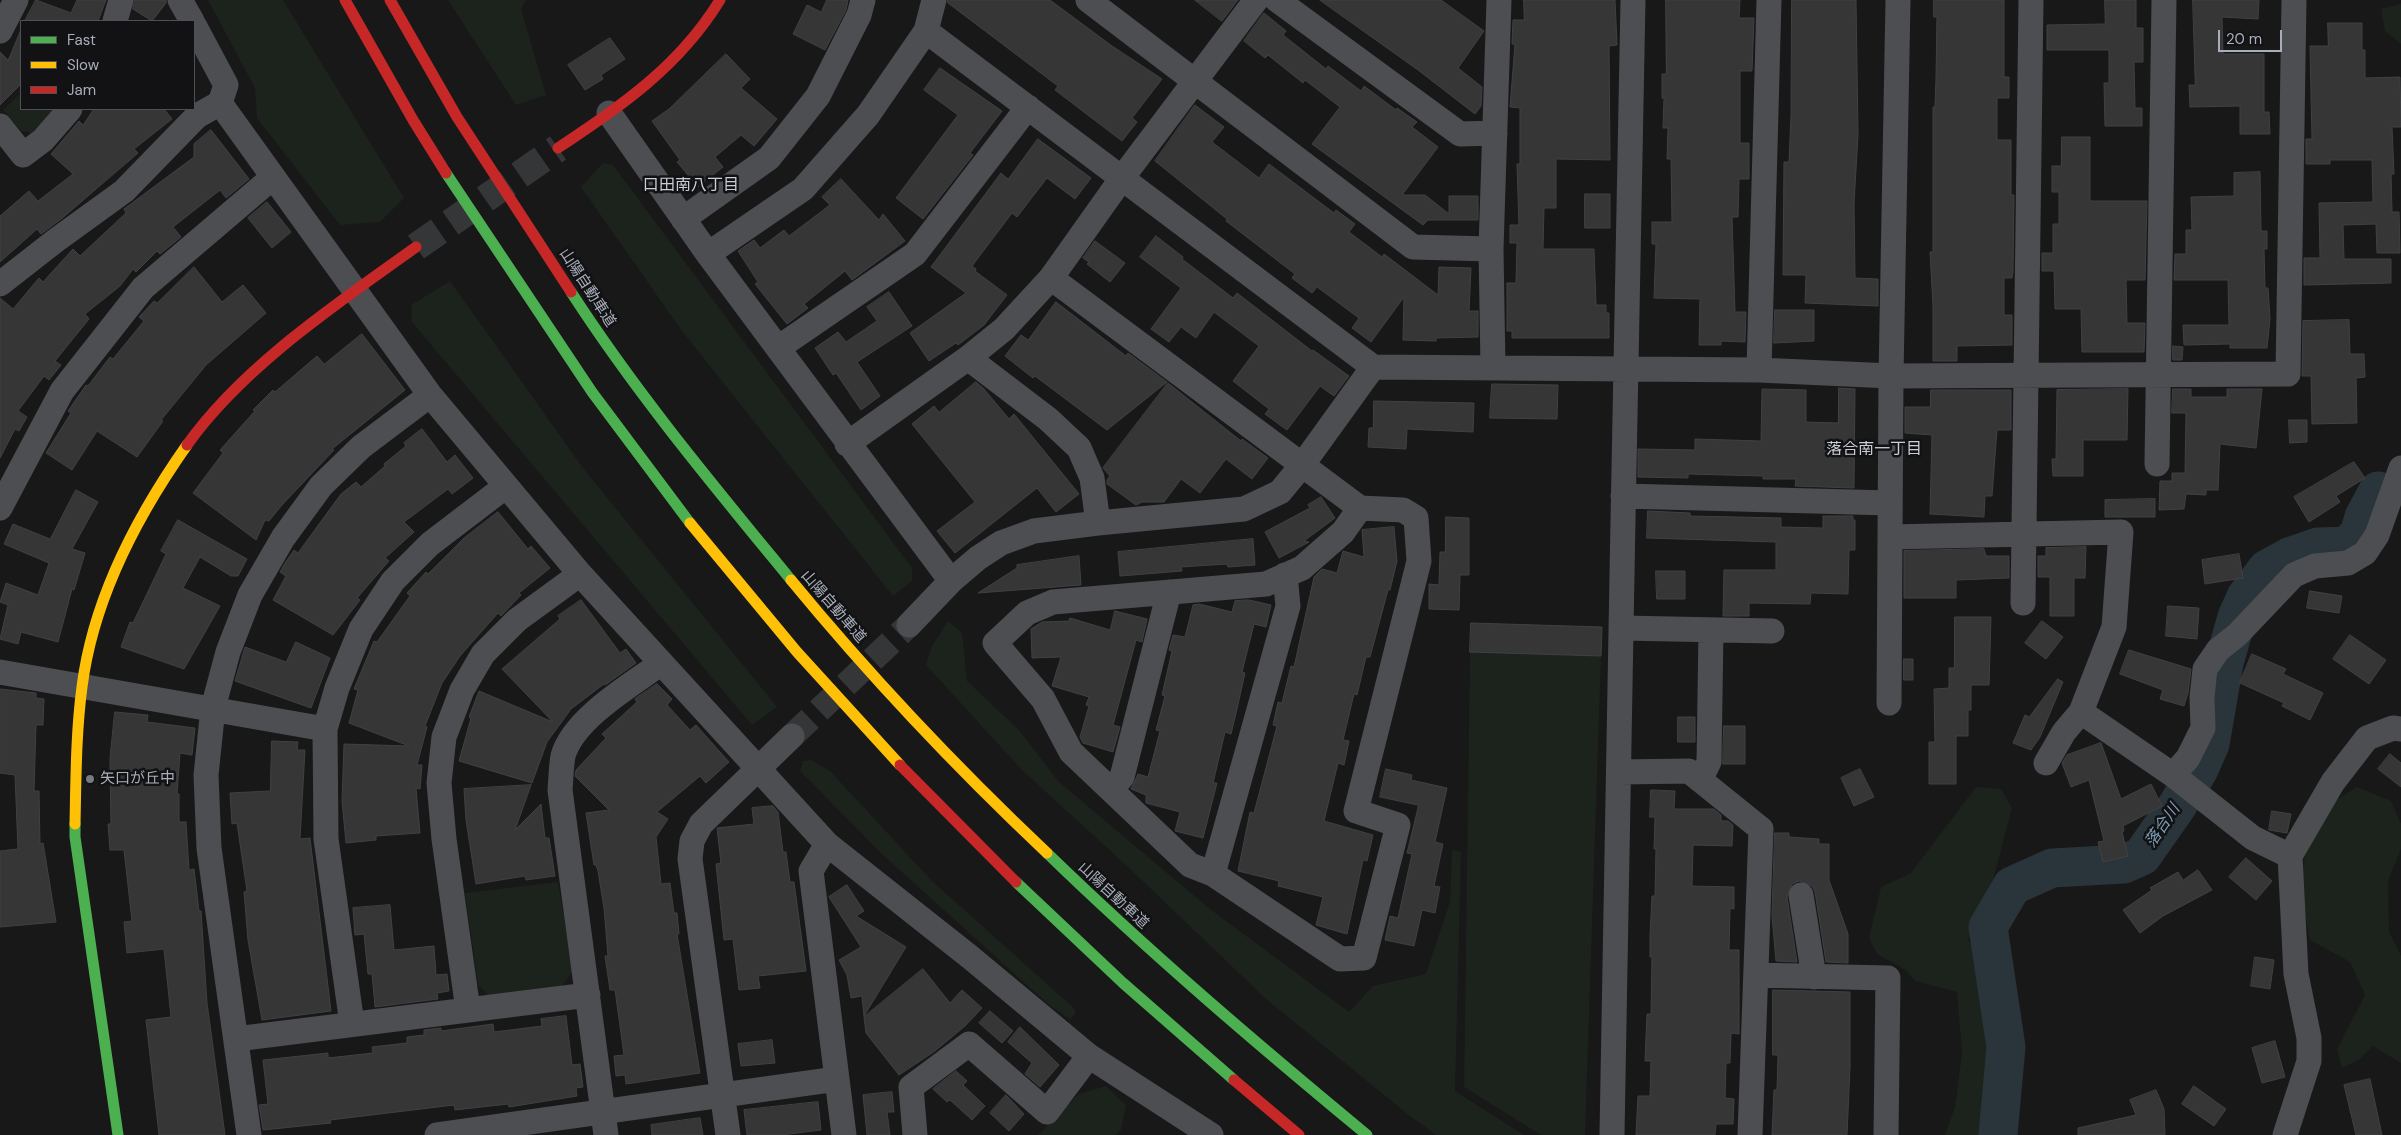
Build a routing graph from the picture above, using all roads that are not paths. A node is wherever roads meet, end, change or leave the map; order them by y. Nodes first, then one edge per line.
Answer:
1 (16, 0) edge
2 (121, 0) edge
3 (180, 0) edge
4 (345, 0) edge
5 (390, 0) edge
6 (720, 0) edge
7 (862, 0) edge
8 (934, 0) edge
9 (1088, 0) edge
10 (1256, 0) edge
11 (1277, 0) edge
12 (1498, 0) edge
13 (1633, 0) edge
14 (1769, 0) edge
15 (1898, 0) edge
16 (2031, 0) edge
17 (2164, 0) edge
18 (2294, 0) edge
19 (115, 20) edge
20 (191, 20) edge
21 (195, 27) edge
22 (0, 31) edge
23 (926, 31) junction
24 (1195, 80) junction
25 (220, 102) junction
26 (1028, 107) junction
27 (69, 110) edge
28 (609, 113) junction
29 (0, 126) edge
30 (1495, 134) junction
31 (558, 148) tunnel mouth
32 (272, 178) junction
33 (1122, 178) junction
34 (683, 219) junction
35 (416, 247) tunnel mouth
36 (1491, 249) junction
37 (708, 254) junction
38 (1051, 278) junction
39 (0, 284) edge
40 (354, 291) junction
41 (778, 348) junction
42 (968, 358) junction
43 (1373, 367) junction
44 (1493, 368) junction
45 (1624, 370) junction
46 (1759, 370) junction
47 (2160, 375) junction
48 (1891, 376) junction
49 (2028, 376) junction
50 (430, 395) junction
51 (847, 444) junction
52 (1303, 464) junction
53 (2157, 464) dead end
54 (2401, 468) edge
55 (506, 486) junction
56 (1623, 496) junction
57 (1890, 503) junction
58 (0, 508) edge
59 (1360, 508) junction
60 (1098, 523) junction
61 (2025, 532) junction
62 (1890, 536) junction
63 (580, 574) junction
64 (1285, 575) junction
65 (951, 581) junction
66 (1170, 592) junction
67 (2024, 602) dead end
68 (909, 624) tunnel mouth
69 (1622, 628) junction
70 (1711, 630) junction
71 (1772, 631) dead end
72 (660, 664) junction
73 (0, 672) edge
74 (82, 686) junction
75 (1888, 703) dead end
76 (213, 708) junction
77 (2080, 712) junction
78 (324, 729) junction
79 (2401, 729) edge
80 (792, 736) tunnel mouth
81 (2046, 763) dead end
82 (757, 769) junction
83 (1619, 772) junction
84 (2173, 775) junction
85 (1700, 780) junction
86 (1111, 790) junction
87 (827, 844) junction
88 (2290, 856) junction
89 (1213, 874) junction
90 (1801, 895) dead end
91 (1756, 975) junction
92 (1814, 977) junction
93 (588, 995) junction
94 (468, 1010) junction
95 (352, 1024) junction
96 (236, 1039) junction
97 (1089, 1056) junction
98 (837, 1079) junction
99 (722, 1095) junction
100 (605, 1124) edge
101 (486, 1132) edge
102 (118, 1135) edge
103 (249, 1135) edge
104 (437, 1135) edge
105 (728, 1135) edge
106 (844, 1135) edge
107 (915, 1135) edge
108 (1210, 1135) edge
109 (1299, 1135) edge
110 (1367, 1135) edge
111 (1612, 1135) edge
112 (1750, 1135) edge
113 (1886, 1135) edge
114 (2285, 1135) edge

1 - 22 street
2 - 19 street
3 - 20 street
4 - 109 main road
5 - 110 main road, 山陽自動車道
6 - 28 main road
7 - 34 street
8 - 23 street
9 - 24 street
10 - 24 street
11 - 30 street
12 - 30 street
13 - 45 street
14 - 46 street
15 - 48 street
16 - 49 street
17 - 47 street
18 - 47 street
21 - 25 street
23 - 26 street
23 - 37 street
24 - 33 street
24 - 36 street
25 - 32 street
25 - 39 street
26 - 33 street
26 - 41 street
27 - 29 street
28 - 31 main road
28 - 34 street
30 - 36 street
32 - 40 street
32 - 58 street
33 - 38 street
33 - 43 street
34 - 37 street
35 - 40 main road
36 - 44 street
37 - 41 street
38 - 42 street
38 - 52 street
40 - 50 street
40 - 74 main road
41 - 51 street
42 - 51 street
42 - 60 street
43 - 44 street
43 - 52 street
44 - 45 street
45 - 46 street
45 - 56 street
46 - 48 street
47 - 49 street
47 - 53 street
48 - 49 street
48 - 57 street
49 - 61 street
50 - 55 street
50 - 76 street
51 - 65 street
52 - 59 street
52 - 60 street
54 - 84 street
55 - 63 street
55 - 78 street
56 - 57 street
56 - 69 street
57 - 62 street
59 - 64 street
59 - 89 street
60 - 65 street
61 - 62 street
61 - 67 street
61 - 77 street
62 - 75 street
63 - 72 street
63 - 94 street
64 - 66 street
64 - 89 street
65 - 68 street
66 - 86 street
66 - 86 street
69 - 70 street
69 - 83 street
70 - 71 street
70 - 85 street
72 - 82 street
72 - 93 street
73 - 74 street
74 - 76 street
74 - 102 main road
76 - 78 street
76 - 96 street
77 - 81 street
77 - 84 street
78 - 95 street
79 - 88 street
80 - 82 street
82 - 87 street
82 - 99 street
83 - 85 street
83 - 111 street
84 - 88 street
85 - 91 street
86 - 89 street
87 - 97 street
87 - 98 street
88 - 114 street
90 - 92 street
91 - 92 street
91 - 112 street
92 - 113 street
93 - 94 street
93 - 100 street
94 - 95 street
95 - 96 street
96 - 103 street
97 - 107 street
97 - 108 street
98 - 99 street
98 - 106 street
99 - 100 street
99 - 105 street
100 - 101 street
101 - 104 street

